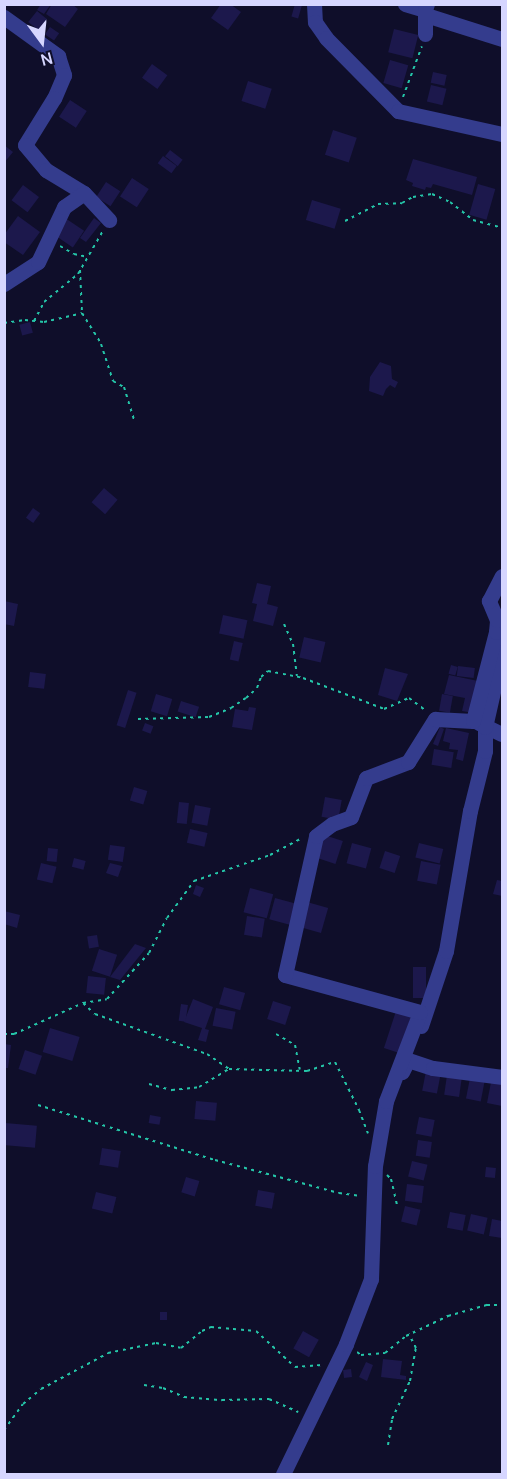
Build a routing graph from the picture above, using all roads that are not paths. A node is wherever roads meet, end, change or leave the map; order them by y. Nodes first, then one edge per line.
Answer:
1 (314, 4) edge
2 (405, 4) edge
3 (426, 10) edge
4 (4, 17) edge
5 (425, 34) road end
6 (502, 39) edge
7 (502, 134) edge
8 (84, 193) junction
9 (109, 220) road end
10 (4, 284) edge
11 (502, 576) edge
12 (502, 652) edge
13 (479, 724) junction
14 (502, 734) edge
15 (408, 1060) junction
16 (502, 1077) edge
17 (386, 1101) junction
18 (284, 1474) edge

1 - 7 street
2 - 3 street
3 - 5 street
3 - 6 street
4 - 8 street
8 - 9 street
8 - 10 street
11 - 13 street
12 - 13 street
13 - 14 street
13 - 15 street
13 - 17 street
15 - 16 street
15 - 17 street
17 - 18 street

